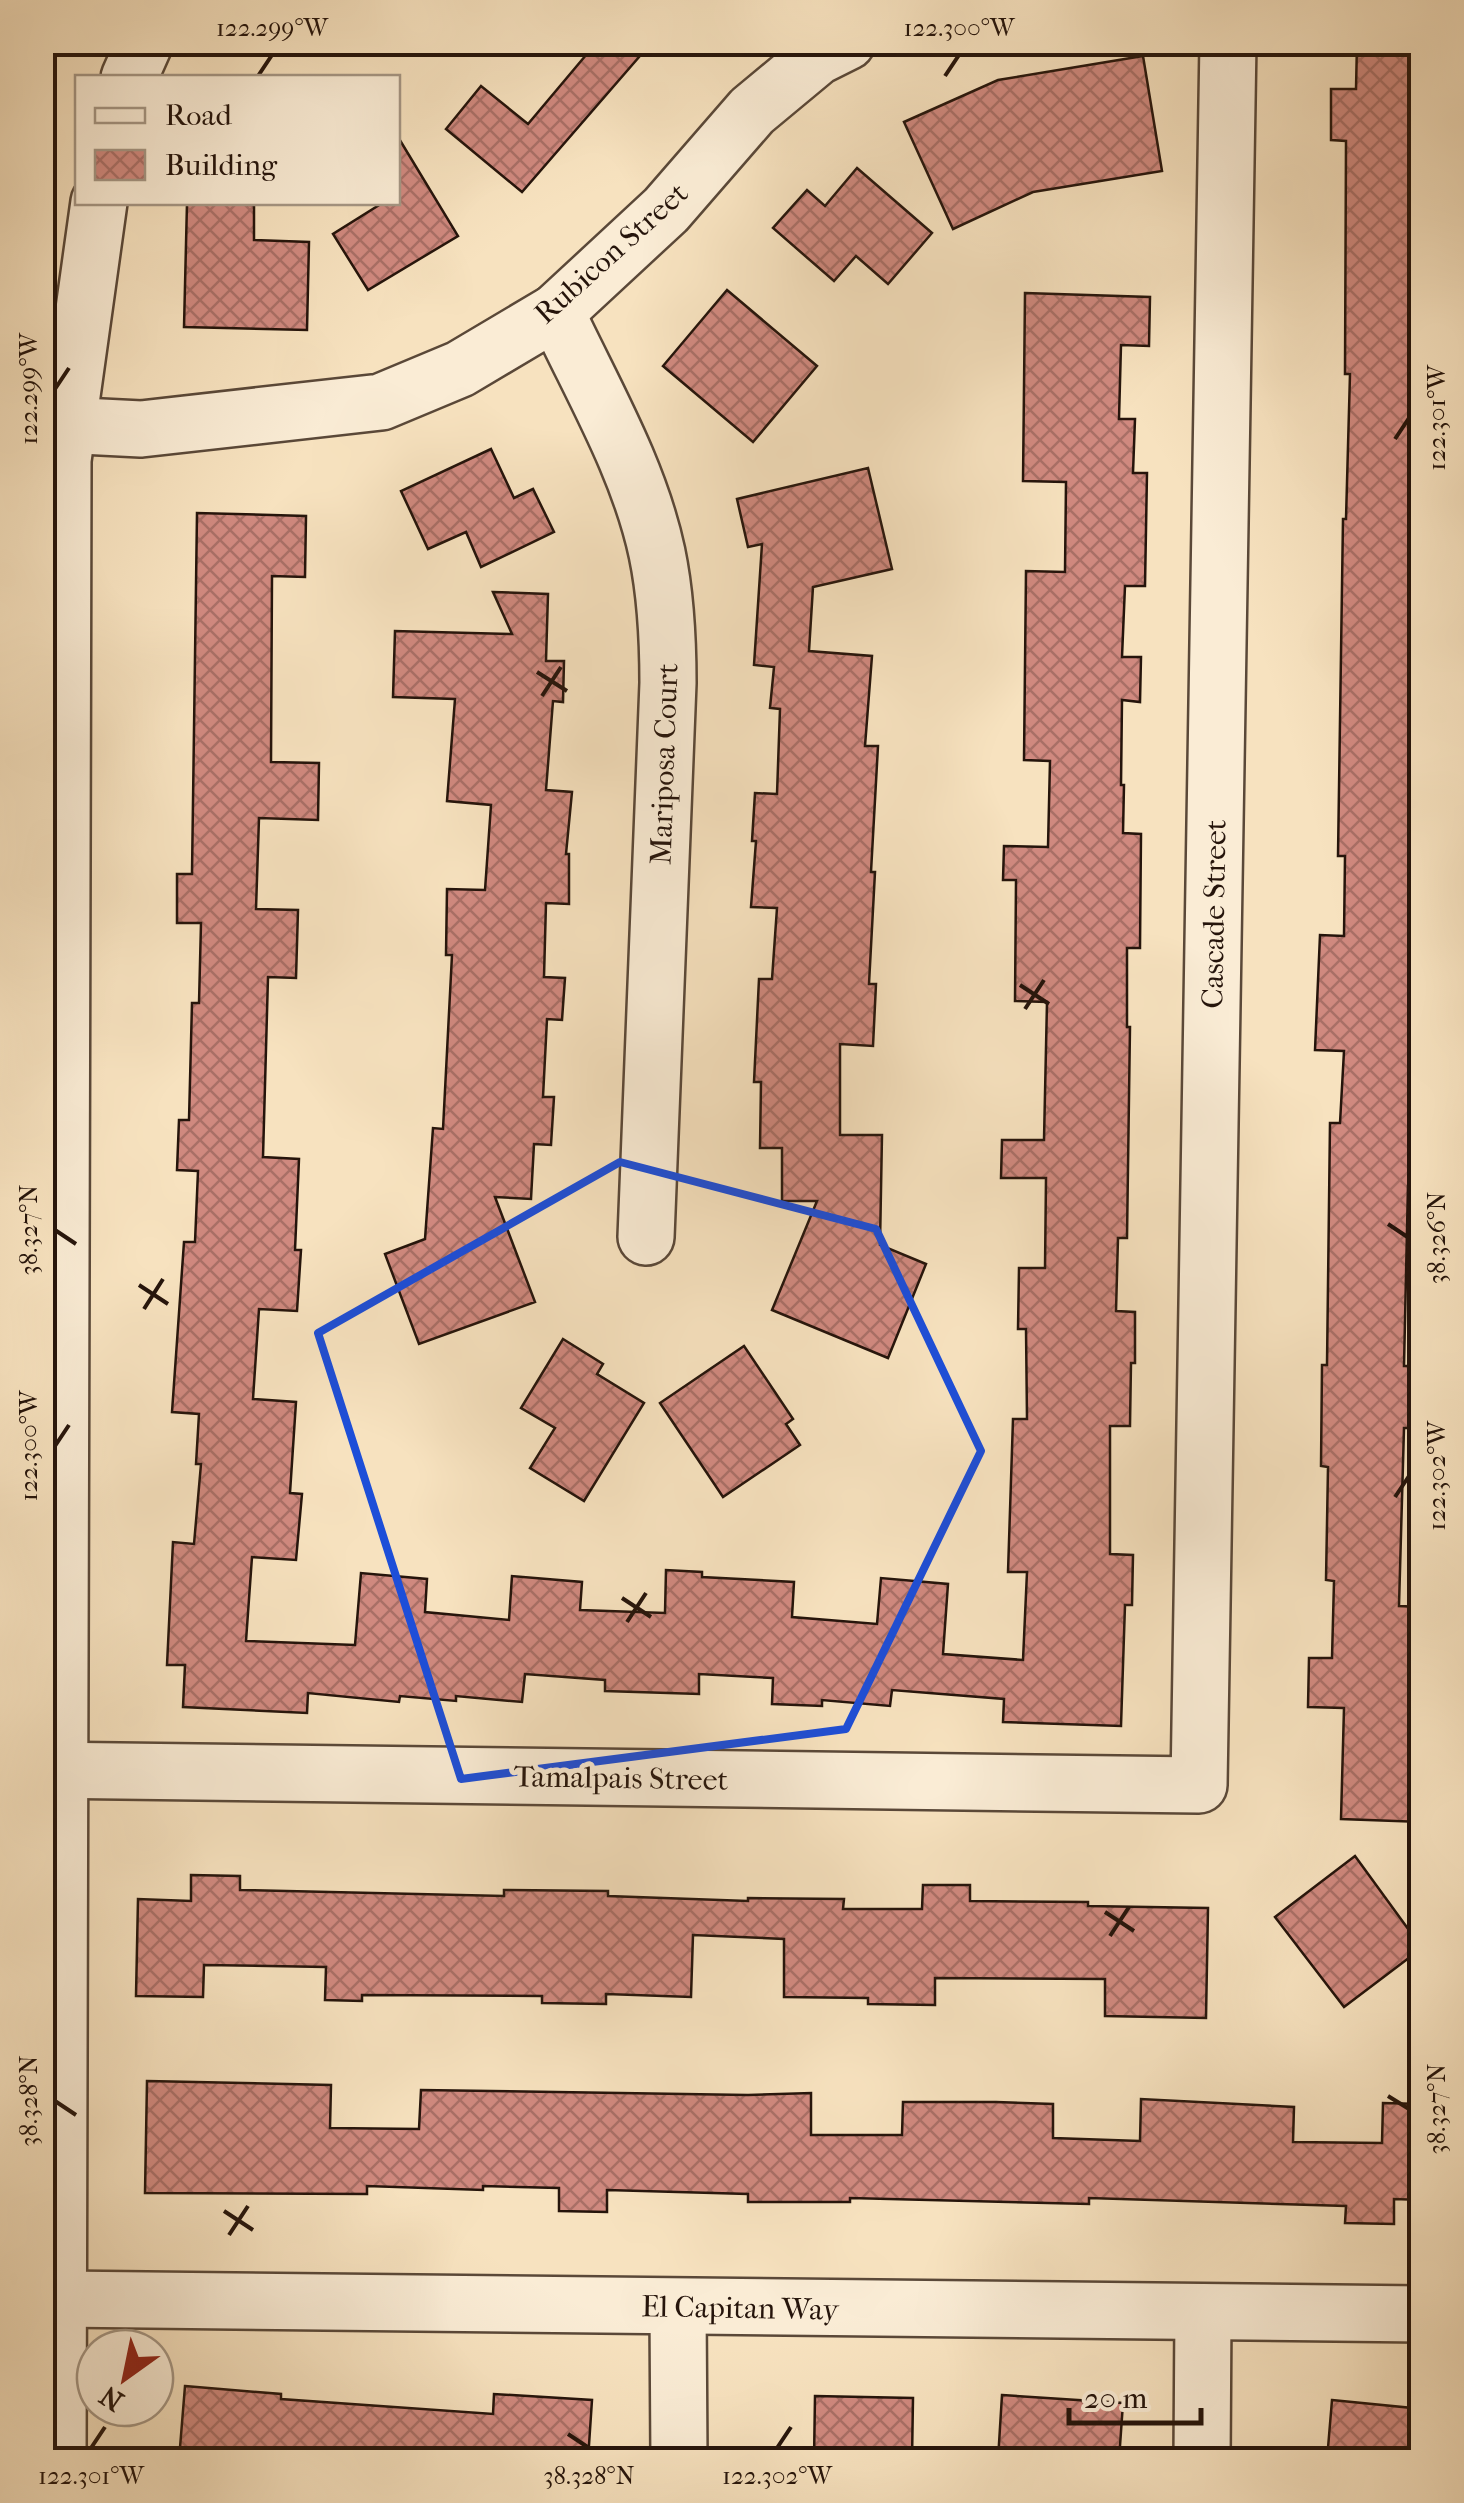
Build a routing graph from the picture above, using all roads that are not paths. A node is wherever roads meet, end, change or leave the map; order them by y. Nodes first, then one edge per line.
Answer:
1 (145, 42) edge
2 (847, 42) edge
3 (1228, 42) edge
4 (129, 75) edge
5 (98, 205) edge
6 (556, 312) junction
7 (55, 425) edge
8 (646, 1237) dead end
9 (51, 1771) edge
10 (1199, 1786) joint
11 (60, 2299) junction
12 (678, 2308) junction
13 (1203, 2312) junction
14 (1422, 2314) edge
15 (58, 2460) edge
16 (679, 2460) edge
17 (1202, 2460) edge

1 - 4 street
2 - 6 street, Rubicon Street
3 - 10 street, Cascade Street
5 - 7 street
6 - 7 street, Rubicon Street
6 - 8 street, Mariposa Court
7 - 9 street
9 - 10 street, Tamalpais Street
9 - 11 street
11 - 12 street, El Capitan Way
11 - 15 street
12 - 13 street, El Capitan Way
12 - 16 street
13 - 14 street, El Capitan Way
13 - 17 street

